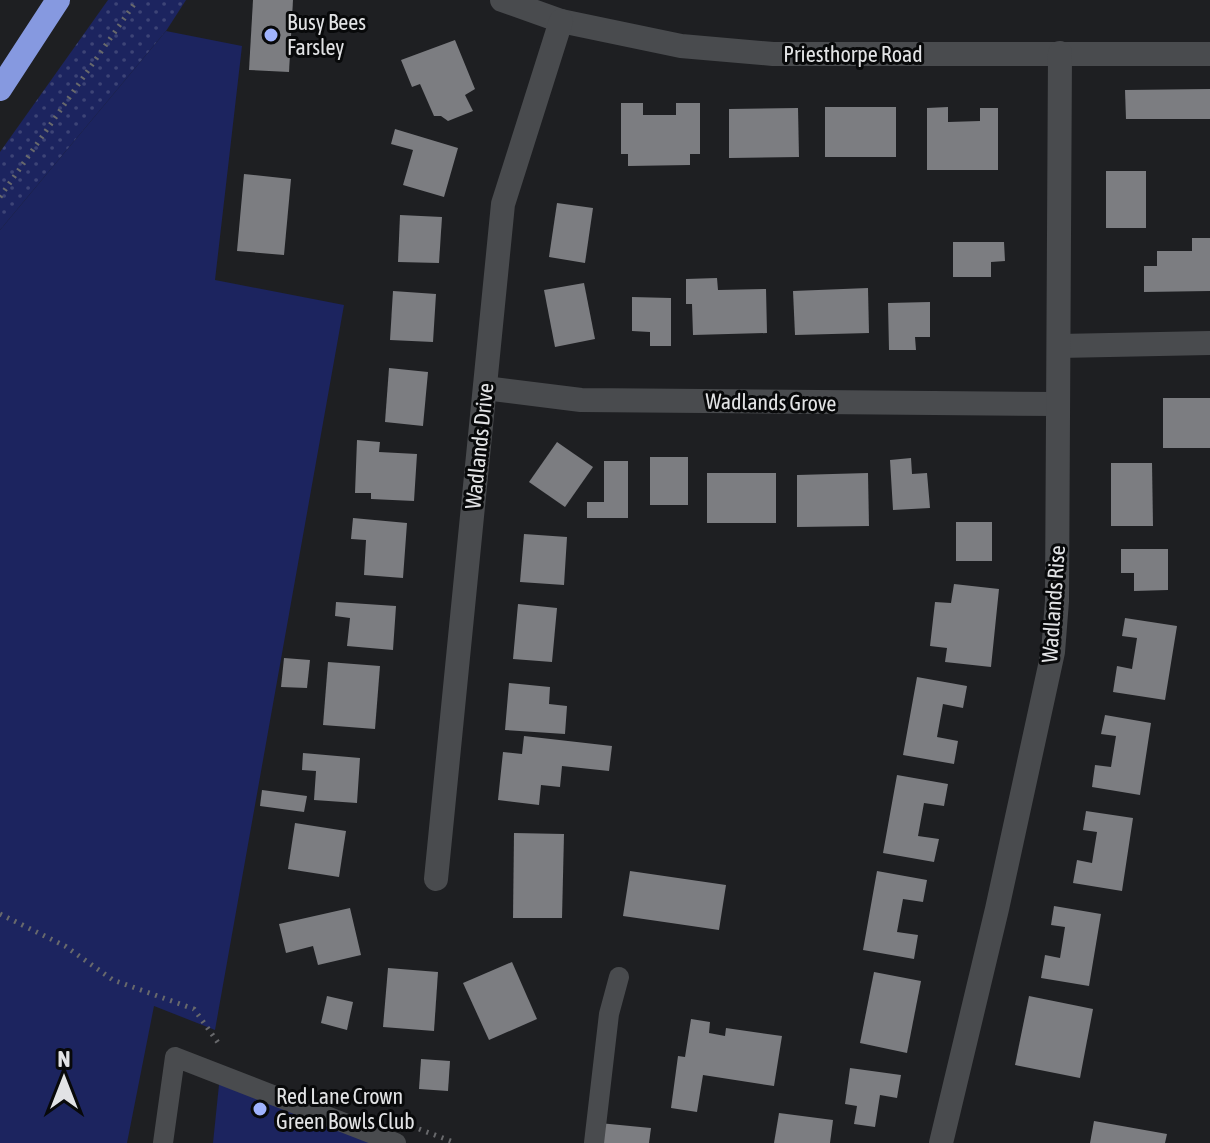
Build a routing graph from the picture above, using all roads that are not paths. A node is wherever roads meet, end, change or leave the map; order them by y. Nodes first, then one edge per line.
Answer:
1 (58, 0) edge
2 (502, 0) edge
3 (561, 21) junction
4 (1060, 53) junction
5 (1210, 54) edge
6 (0, 89) edge
7 (1210, 343) edge
8 (1059, 346) junction
9 (485, 388) junction
10 (1057, 404) junction
11 (436, 879) dead end
12 (619, 977) dead end
13 (163, 1143) edge
14 (396, 1143) edge
15 (594, 1143) edge
16 (941, 1143) edge

1 - 6 highway
2 - 3 street, Priesthorpe Road
3 - 4 street, Priesthorpe Road
3 - 9 street, Wadlands Drive
4 - 5 street, Priesthorpe Road
4 - 8 street, Wadlands Rise
7 - 8 street
8 - 10 street, Wadlands Rise
9 - 10 street, Wadlands Grove
9 - 11 street, Wadlands Drive
10 - 16 street, Wadlands Rise
12 - 15 lane
13 - 14 lane

